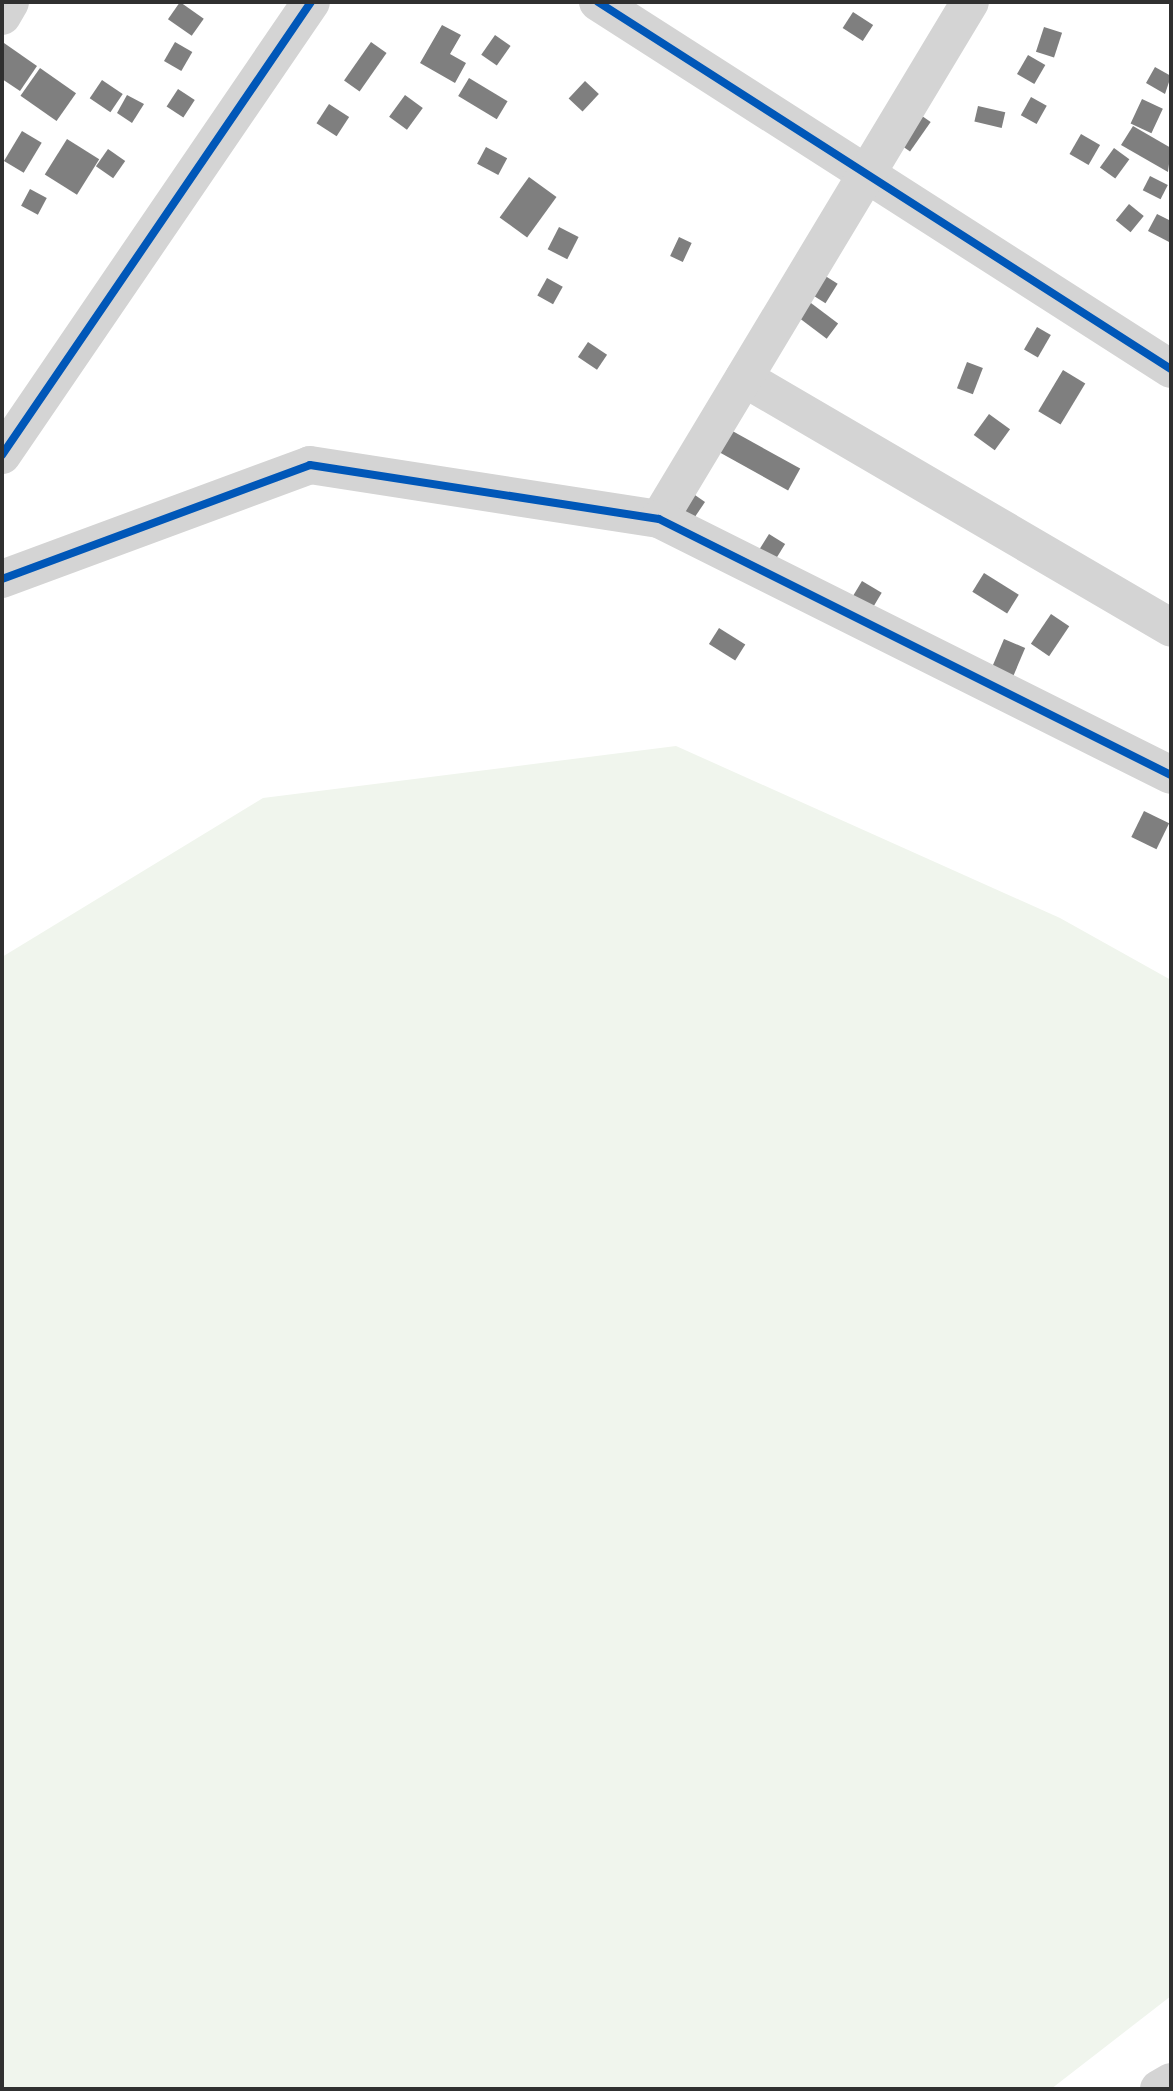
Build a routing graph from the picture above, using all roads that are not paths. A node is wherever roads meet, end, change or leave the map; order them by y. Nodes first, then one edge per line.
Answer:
1 (10, 2) edge
2 (311, 2) edge
3 (598, 2) edge
4 (970, 2) edge
5 (2, 16) edge
6 (867, 174) junction
7 (1171, 369) edge
8 (744, 378) junction
9 (2, 455) edge
10 (659, 519) junction
11 (2, 579) edge
12 (1171, 628) edge
13 (1167, 765) edge
14 (1171, 2082) edge
15 (1159, 2089) edge

1 - 5 street
2 - 9 street
3 - 6 street
4 - 6 street
6 - 7 street
6 - 8 street
8 - 10 street
8 - 12 street
10 - 11 street
10 - 13 street
14 - 15 street

